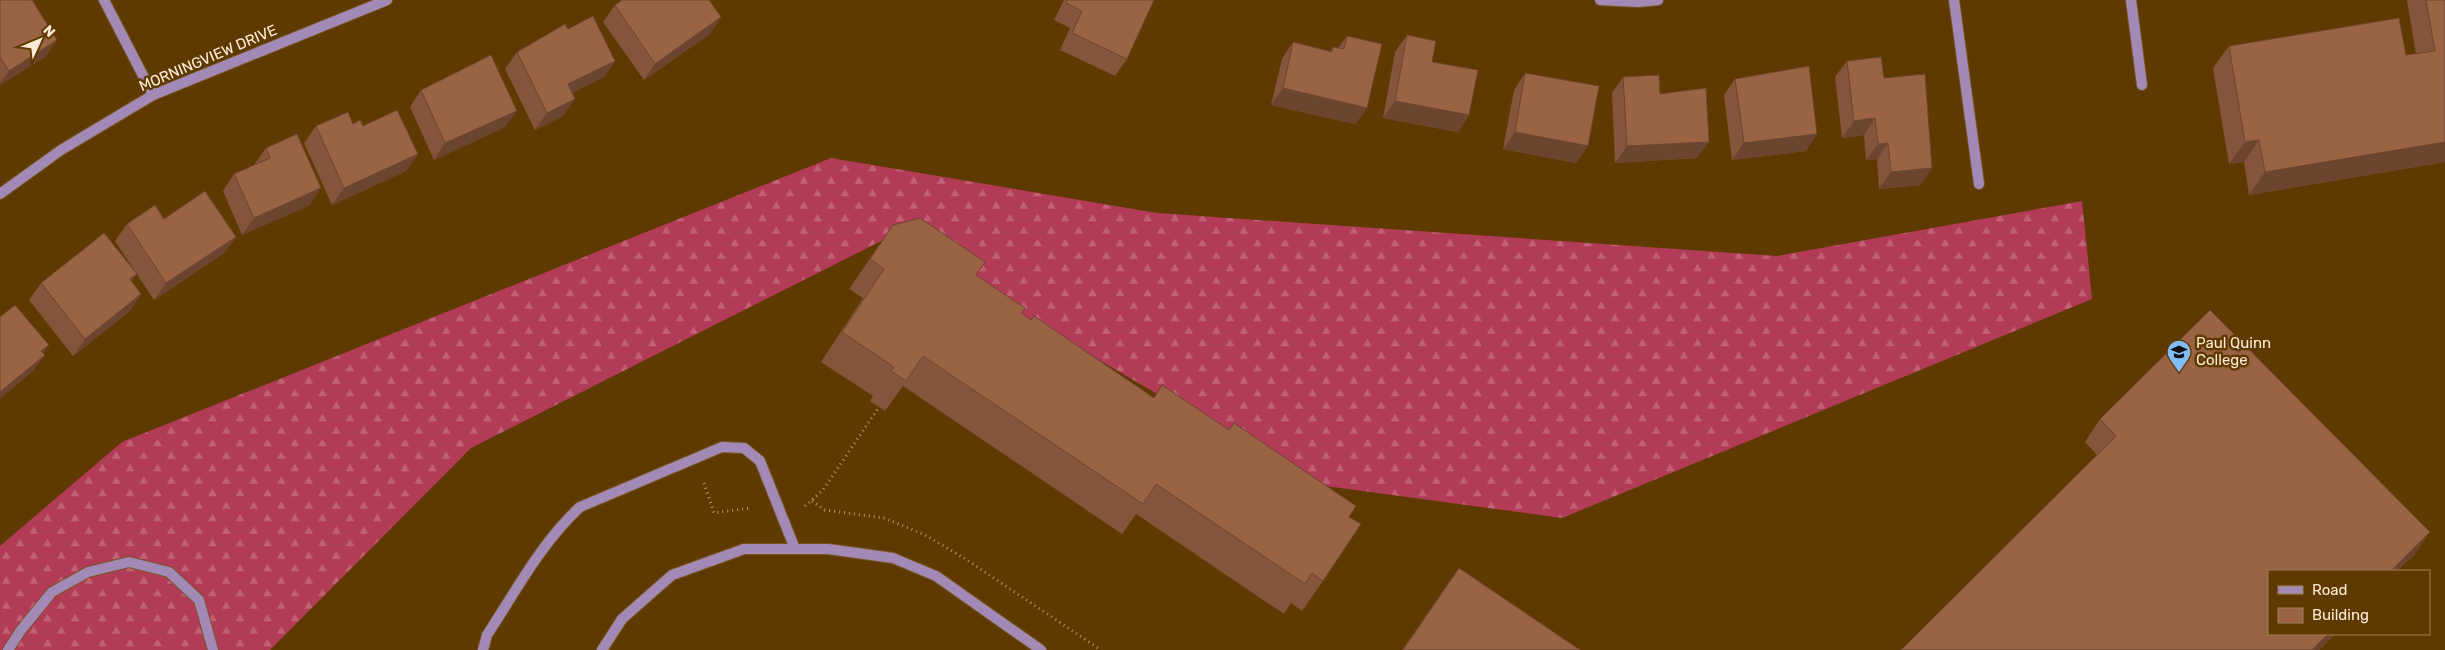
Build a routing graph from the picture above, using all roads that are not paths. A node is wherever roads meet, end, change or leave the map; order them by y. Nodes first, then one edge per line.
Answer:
1 (104, 0) edge
2 (387, 0) edge
3 (1600, 0) edge
4 (1658, 0) edge
5 (1954, 0) edge
6 (2131, 0) edge
7 (2142, 85) dead end
8 (153, 95) junction
9 (1979, 184) dead end
10 (0, 194) edge
11 (795, 549) junction
12 (8, 650) edge
13 (213, 650) edge
14 (483, 650) edge
15 (602, 650) edge
16 (1041, 650) edge

1 - 8 street
2 - 8 street, MORNINGVIEW DRIVE
3 - 4 street
5 - 9 street
6 - 7 street
8 - 10 street, MORNINGVIEW DRIVE
11 - 14 street
11 - 15 street
11 - 16 street
12 - 13 street

